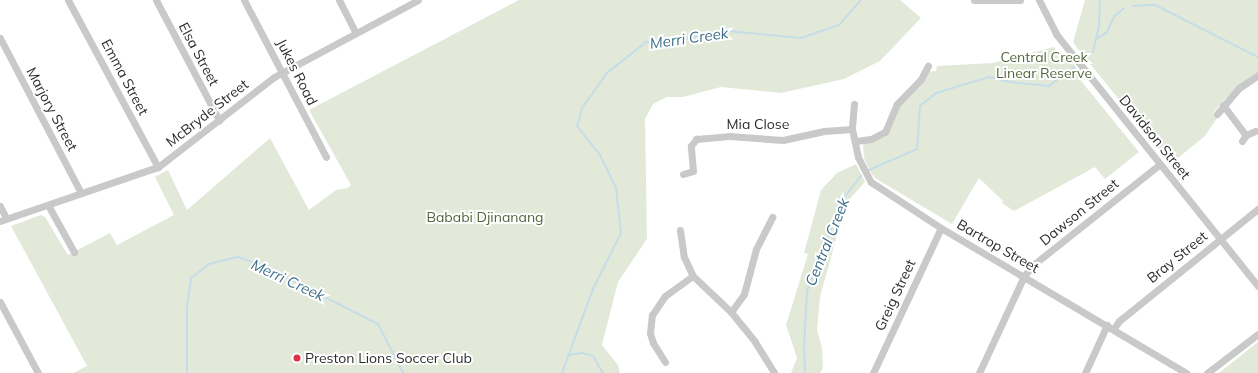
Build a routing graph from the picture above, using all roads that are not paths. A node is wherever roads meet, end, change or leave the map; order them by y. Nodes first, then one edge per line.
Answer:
1 (68, 0) edge
2 (156, 0) edge
3 (244, 0) edge
4 (339, 0) edge
5 (418, 0) edge
6 (974, 0) edge
7 (1020, 0) edge
8 (1039, 0) edge
9 (356, 33) junction
10 (0, 38) edge
11 (928, 66) dead end
12 (282, 73) junction
13 (1258, 75) edge
14 (854, 104) dead end
15 (1223, 105) junction
16 (1217, 114) dead end
17 (219, 120) junction
18 (852, 129) junction
19 (1255, 131) dead end
20 (856, 141) junction
21 (326, 157) dead end
22 (1160, 164) junction
23 (158, 167) junction
24 (683, 174) dead end
25 (81, 193) junction
26 (48, 205) junction
27 (0, 206) edge
28 (1258, 209) edge
29 (772, 217) dead end
30 (3, 219) edge
31 (941, 228) junction
32 (680, 230) dead end
33 (1220, 239) junction
34 (74, 252) dead end
35 (693, 276) junction
36 (1024, 276) junction
37 (1258, 286) edge
38 (0, 302) edge
39 (731, 312) junction
40 (1110, 327) junction
41 (1257, 334) edge
42 (665, 362) dead end
43 (38, 373) edge
44 (774, 373) edge
45 (873, 373) edge
46 (979, 373) edge
47 (1085, 373) edge
48 (1186, 373) edge
49 (1207, 373) edge

1 - 23 street, Emma Street
2 - 17 street, Elsa Street
3 - 12 street, Jukes Road
4 - 9 street
5 - 9 street, McBryde Street
6 - 7 street
8 - 22 street, Davidson Street
9 - 12 street, McBryde Street
10 - 25 street, Marjory Street
11 - 20 street
12 - 17 street, McBryde Street
12 - 21 street, Jukes Road
13 - 15 street
14 - 18 street, Bartrop Street
15 - 16 street
15 - 19 street
17 - 23 street, McBryde Street
18 - 20 street, Bartrop Street
18 - 24 street, Mia Close
20 - 31 street, Bartrop Street
22 - 33 street, Davidson Street
22 - 36 street, Dawson Street
23 - 25 street, McBryde Street
25 - 26 street, McBryde Street
26 - 30 street, McBryde Street
26 - 34 street
27 - 30 street
28 - 33 street, Bray Street
29 - 39 street
31 - 36 street, Bartrop Street
31 - 45 street, Greig Street
32 - 35 street
33 - 37 street, Davidson Street
33 - 40 street, Bray Street
35 - 39 street
35 - 42 street
36 - 40 street, Bartrop Street
36 - 46 street, Dawson Street
38 - 43 street
39 - 44 street
40 - 47 street, Bray Street
40 - 48 street, Bartrop Street
41 - 49 street

